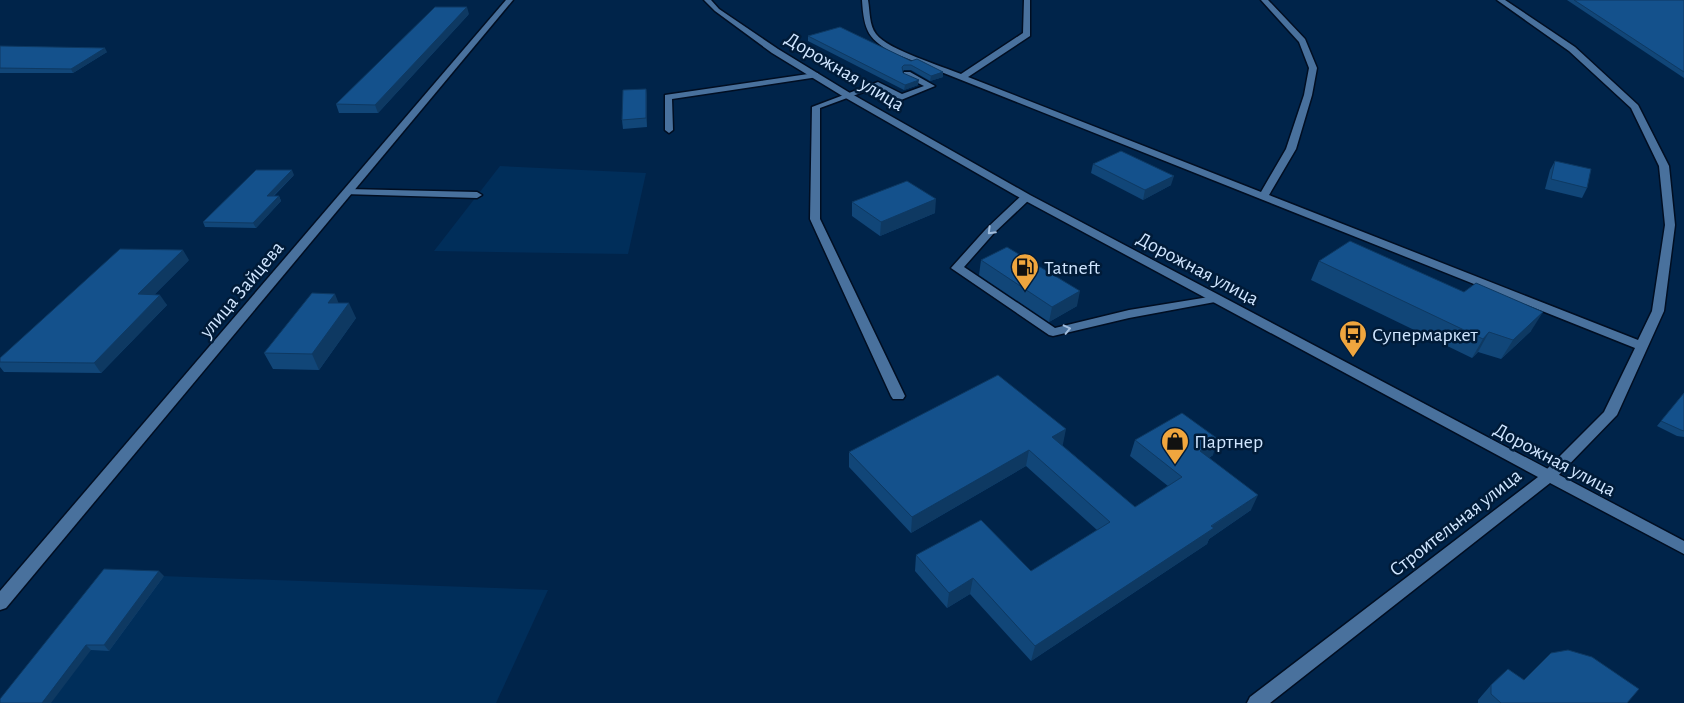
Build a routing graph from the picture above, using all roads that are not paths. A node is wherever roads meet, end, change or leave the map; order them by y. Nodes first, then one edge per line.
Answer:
1 (707, 0) edge
2 (865, 0) edge
3 (1028, 0) edge
4 (1264, 0) edge
5 (1500, 0) edge
6 (507, 1) edge
7 (907, 74) edge
8 (815, 75) junction
9 (962, 77) junction
10 (846, 95) junction
11 (670, 130) dead end
12 (348, 192) junction
13 (477, 195) dead end
14 (1026, 197) junction
15 (1263, 197) junction
16 (1215, 299) junction
17 (1642, 346) junction
18 (898, 396) dead end
19 (1548, 477) junction
20 (1684, 548) edge
21 (0, 602) edge
22 (1256, 703) edge

1 - 8 street, Дорожная улица
2 - 9 street
3 - 9 street
4 - 15 street
5 - 17 street, Строительная улица
6 - 12 street, улица Зайцева
7 - 10 street
8 - 10 street, Дорожная улица
8 - 11 street
9 - 15 street
10 - 14 street, Дорожная улица
10 - 18 street
12 - 13 street
12 - 21 street, улица Зайцева
14 - 16 street, Дорожная улица
14 -> 16 street
15 - 17 street
16 - 19 street, Дорожная улица
17 - 19 street, Строительная улица
19 - 20 street, Дорожная улица
19 - 22 street, Строительная улица

